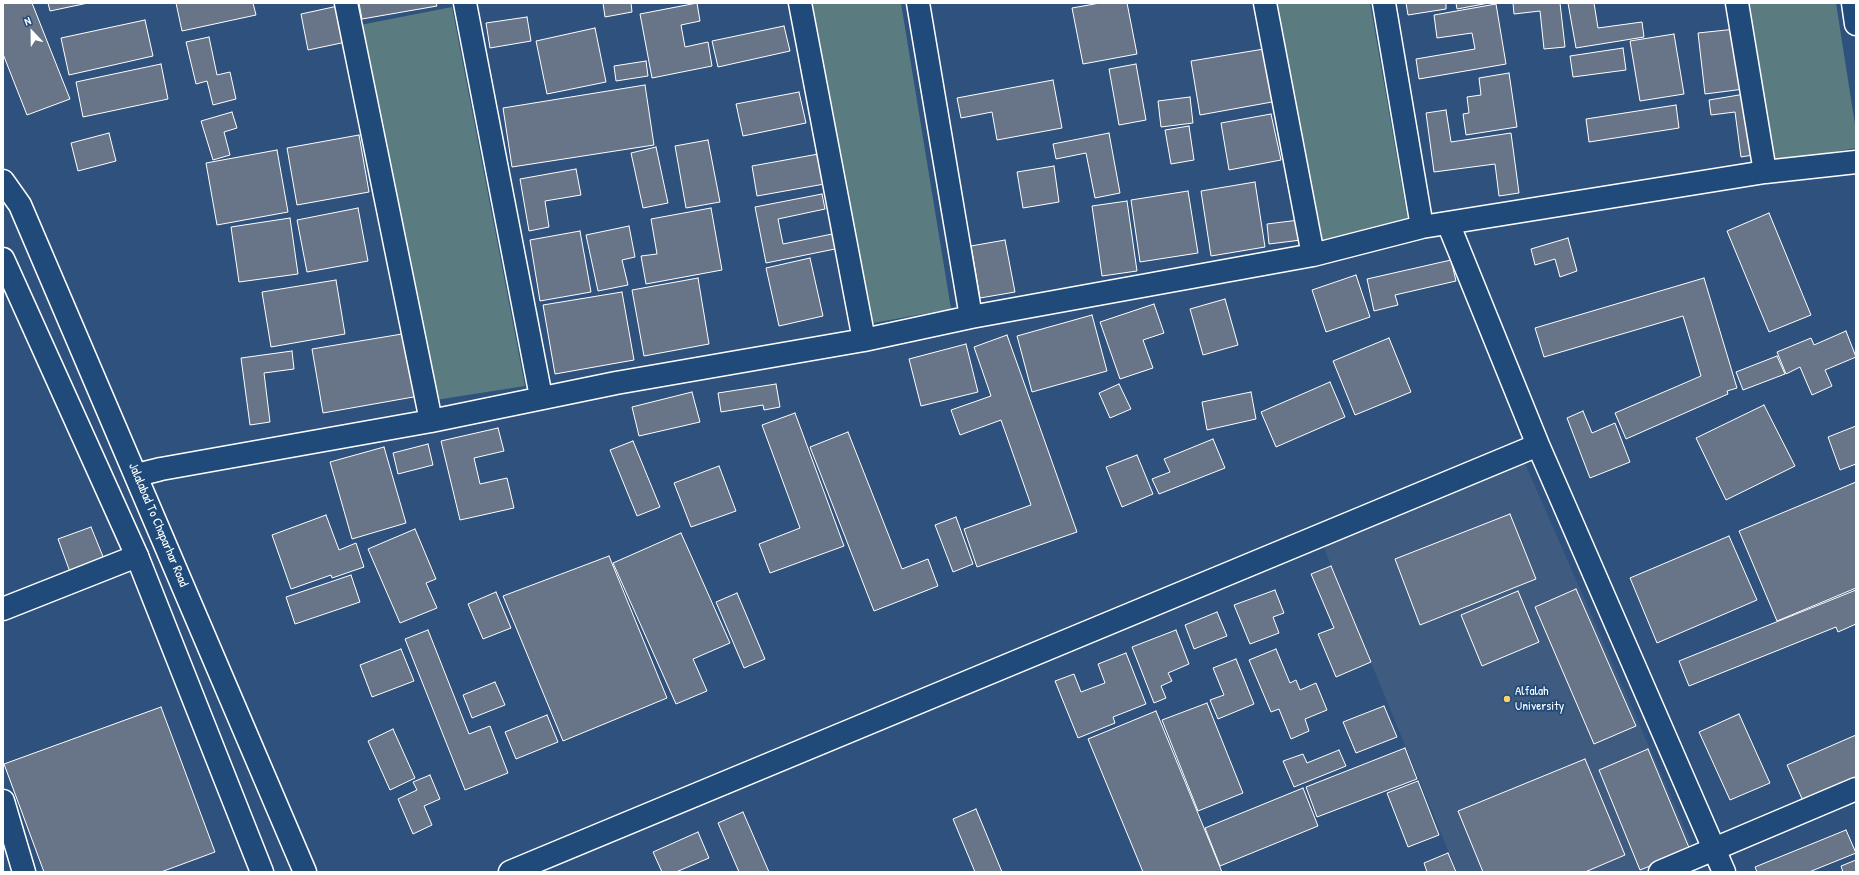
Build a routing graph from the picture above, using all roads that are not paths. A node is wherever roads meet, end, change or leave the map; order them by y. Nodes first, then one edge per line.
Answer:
1 (346, 3) edge
2 (465, 3) edge
3 (800, 3) edge
4 (918, 3) edge
5 (1265, 3) edge
6 (1384, 3) edge
7 (1737, 3) edge
8 (1853, 3) edge
9 (1856, 24) edge
10 (1856, 162) edge
11 (1765, 172) junction
12 (3, 182) edge
13 (1448, 223) junction
14 (1422, 226) junction
15 (1313, 255) junction
16 (3, 259) edge
17 (971, 317) junction
18 (864, 340) junction
19 (541, 397) junction
20 (431, 421) junction
21 (1538, 445) junction
22 (137, 475) junction
23 (137, 556) junction
24 (3, 609) edge
25 (1856, 789) edge
26 (3, 801) edge
27 (1715, 848) junction
28 (24, 872) edge
29 (262, 872) edge
30 (305, 872) edge
31 (510, 872) edge
32 (1660, 872) edge
33 (1724, 872) edge

1 - 20 street
2 - 19 street
3 - 18 street
4 - 17 street
5 - 15 street
6 - 14 street
7 - 11 street
8 - 9 street
10 - 11 street
11 - 13 street
12 - 22 street, Jalalabad To Chaparhar Road
13 - 14 street
13 - 21 street
14 - 15 street
15 - 17 street
16 - 23 street
17 - 18 street
18 - 19 street
19 - 20 street
20 - 22 street
21 - 27 street
21 - 31 street
22 - 30 street, Jalalabad To Chaparhar Road
23 - 24 street
23 - 29 street
25 - 27 street
26 - 28 street
27 - 32 street
27 - 33 street

